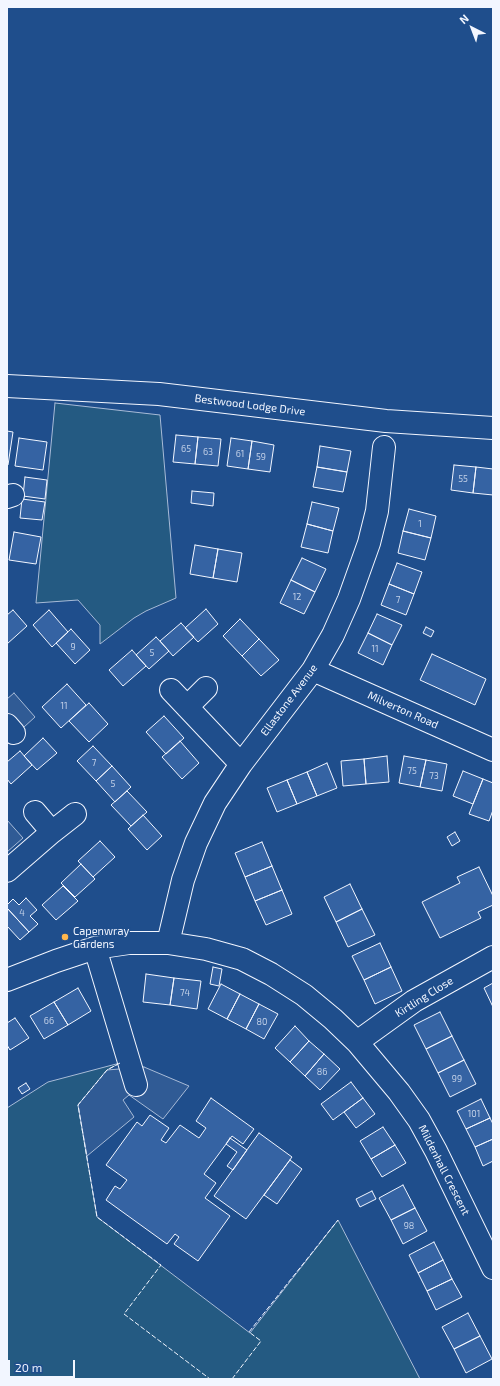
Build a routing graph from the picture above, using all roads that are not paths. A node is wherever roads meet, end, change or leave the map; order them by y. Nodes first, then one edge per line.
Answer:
1 (7, 386) edge
2 (493, 428) edge
3 (384, 447) dead end
4 (313, 670) junction
5 (206, 688) dead end
6 (171, 690) dead end
7 (187, 707) junction
8 (493, 750) edge
9 (241, 764) junction
10 (35, 812) dead end
11 (75, 814) dead end
12 (52, 832) junction
13 (8, 868) edge
14 (168, 942) junction
15 (95, 948) junction
16 (493, 957) edge
17 (9, 975) edge
18 (357, 1042) junction
19 (136, 1085) dead end
20 (493, 1268) edge

1 - 2 street, Bestwood Lodge Drive
3 - 4 street, Ellastone Avenue
4 - 8 street, Milverton Road
4 - 9 street, Ellastone Avenue
5 - 7 street
6 - 7 street
7 - 9 street
9 - 14 street, Ellastone Avenue
10 - 12 street
11 - 12 street
12 - 13 street
14 - 15 street, Mildenhall Crescent
14 - 18 street, Mildenhall Crescent
15 - 17 street, Mildenhall Crescent
15 - 19 street
16 - 18 street, Kirtling Close
18 - 20 street, Mildenhall Crescent

